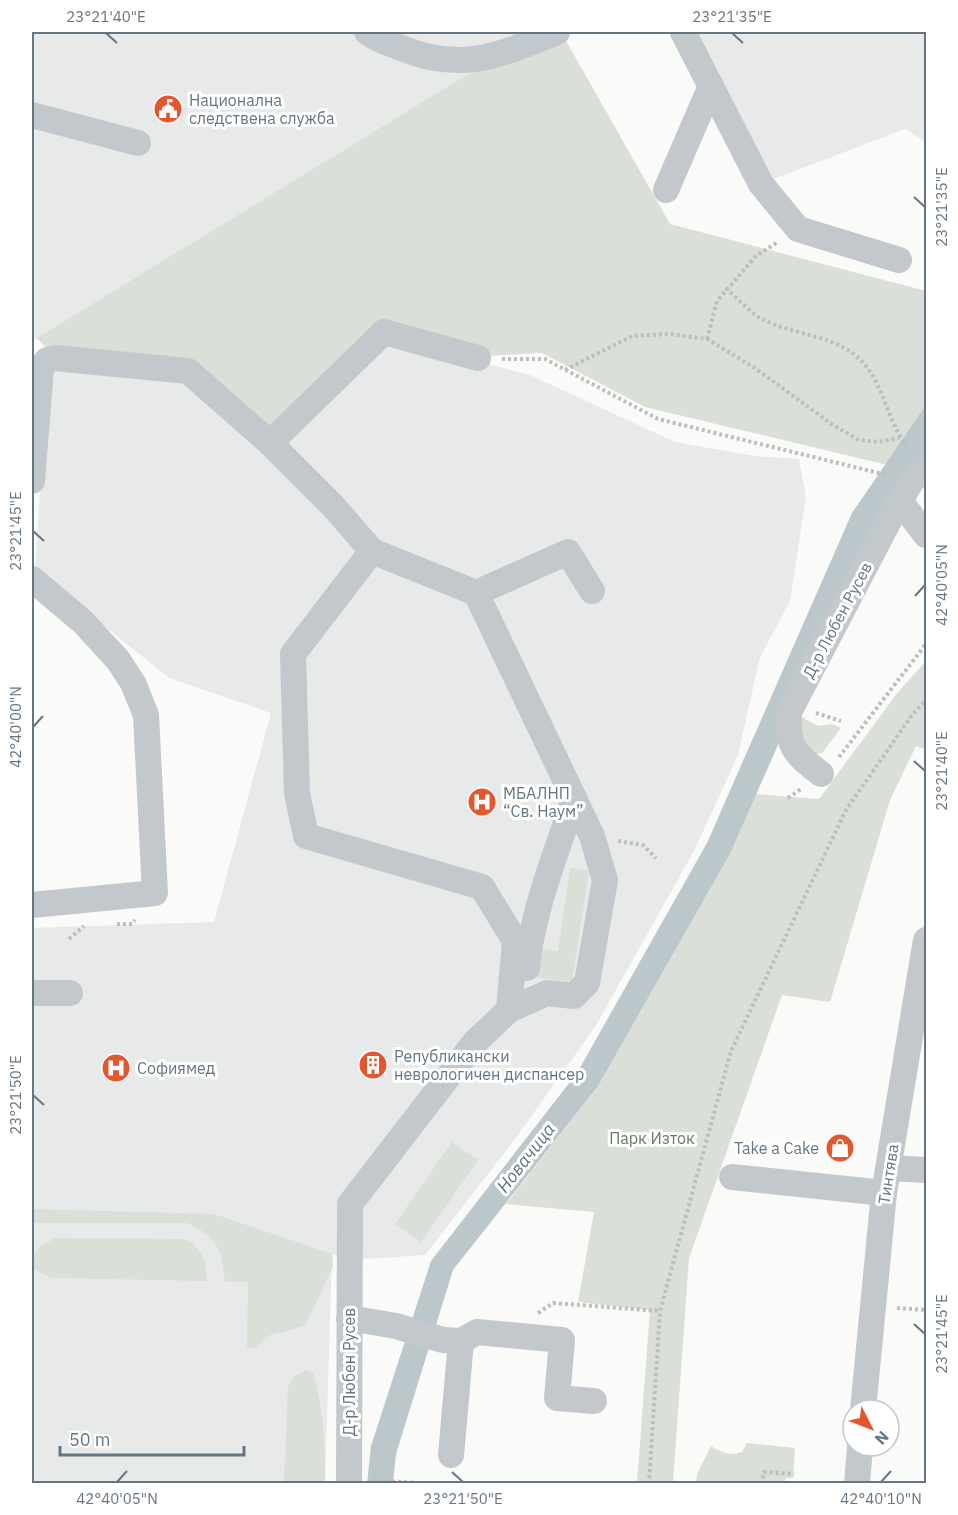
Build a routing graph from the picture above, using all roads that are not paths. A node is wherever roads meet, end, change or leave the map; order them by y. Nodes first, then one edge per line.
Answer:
1 (367, 32) edge
2 (557, 32) edge
3 (683, 32) edge
4 (711, 86) junction
5 (32, 115) edge
6 (138, 142) dead end
7 (666, 190) dead end
8 (899, 260) dead end
9 (478, 358) road end
10 (270, 443) junction
11 (916, 478) edge
12 (32, 481) edge
13 (927, 535) edge
14 (372, 551) junction
15 (32, 579) edge
16 (592, 591) dead end
17 (476, 594) junction
18 (821, 774) road end
19 (574, 798) junction
20 (32, 905) edge
21 (927, 940) edge
22 (32, 993) edge
23 (70, 993) dead end
24 (517, 1006) junction
25 (889, 1168) junction
26 (927, 1170) edge
27 (732, 1177) dead end
28 (884, 1193) junction
29 (349, 1318) junction
30 (452, 1340) junction
31 (864, 1398) edge
32 (594, 1401) dead end
33 (451, 1455) dead end
34 (859, 1458) edge
35 (356, 1481) edge
36 (857, 1484) edge

1 - 2 street
3 - 4 street
4 - 7 street
4 - 8 street
5 - 6 street
9 - 10 street
10 - 12 street
10 - 14 street
11 - 13 street
11 - 18 street, Д-р Любен Русев
14 - 17 street
14 - 24 street
15 - 20 street
16 - 17 street
17 - 19 street
19 - 24 street
19 - 24 street
21 - 25 street, Тинтява
22 - 23 street
24 - 29 street, Д-р Любен Русев
25 - 26 street
25 - 28 street, Тинтява
27 - 28 street
28 - 31 street, Тинтява
29 - 30 street
29 - 35 street, Д-р Любен Русев
30 - 32 street
30 - 33 street
34 - 36 street

